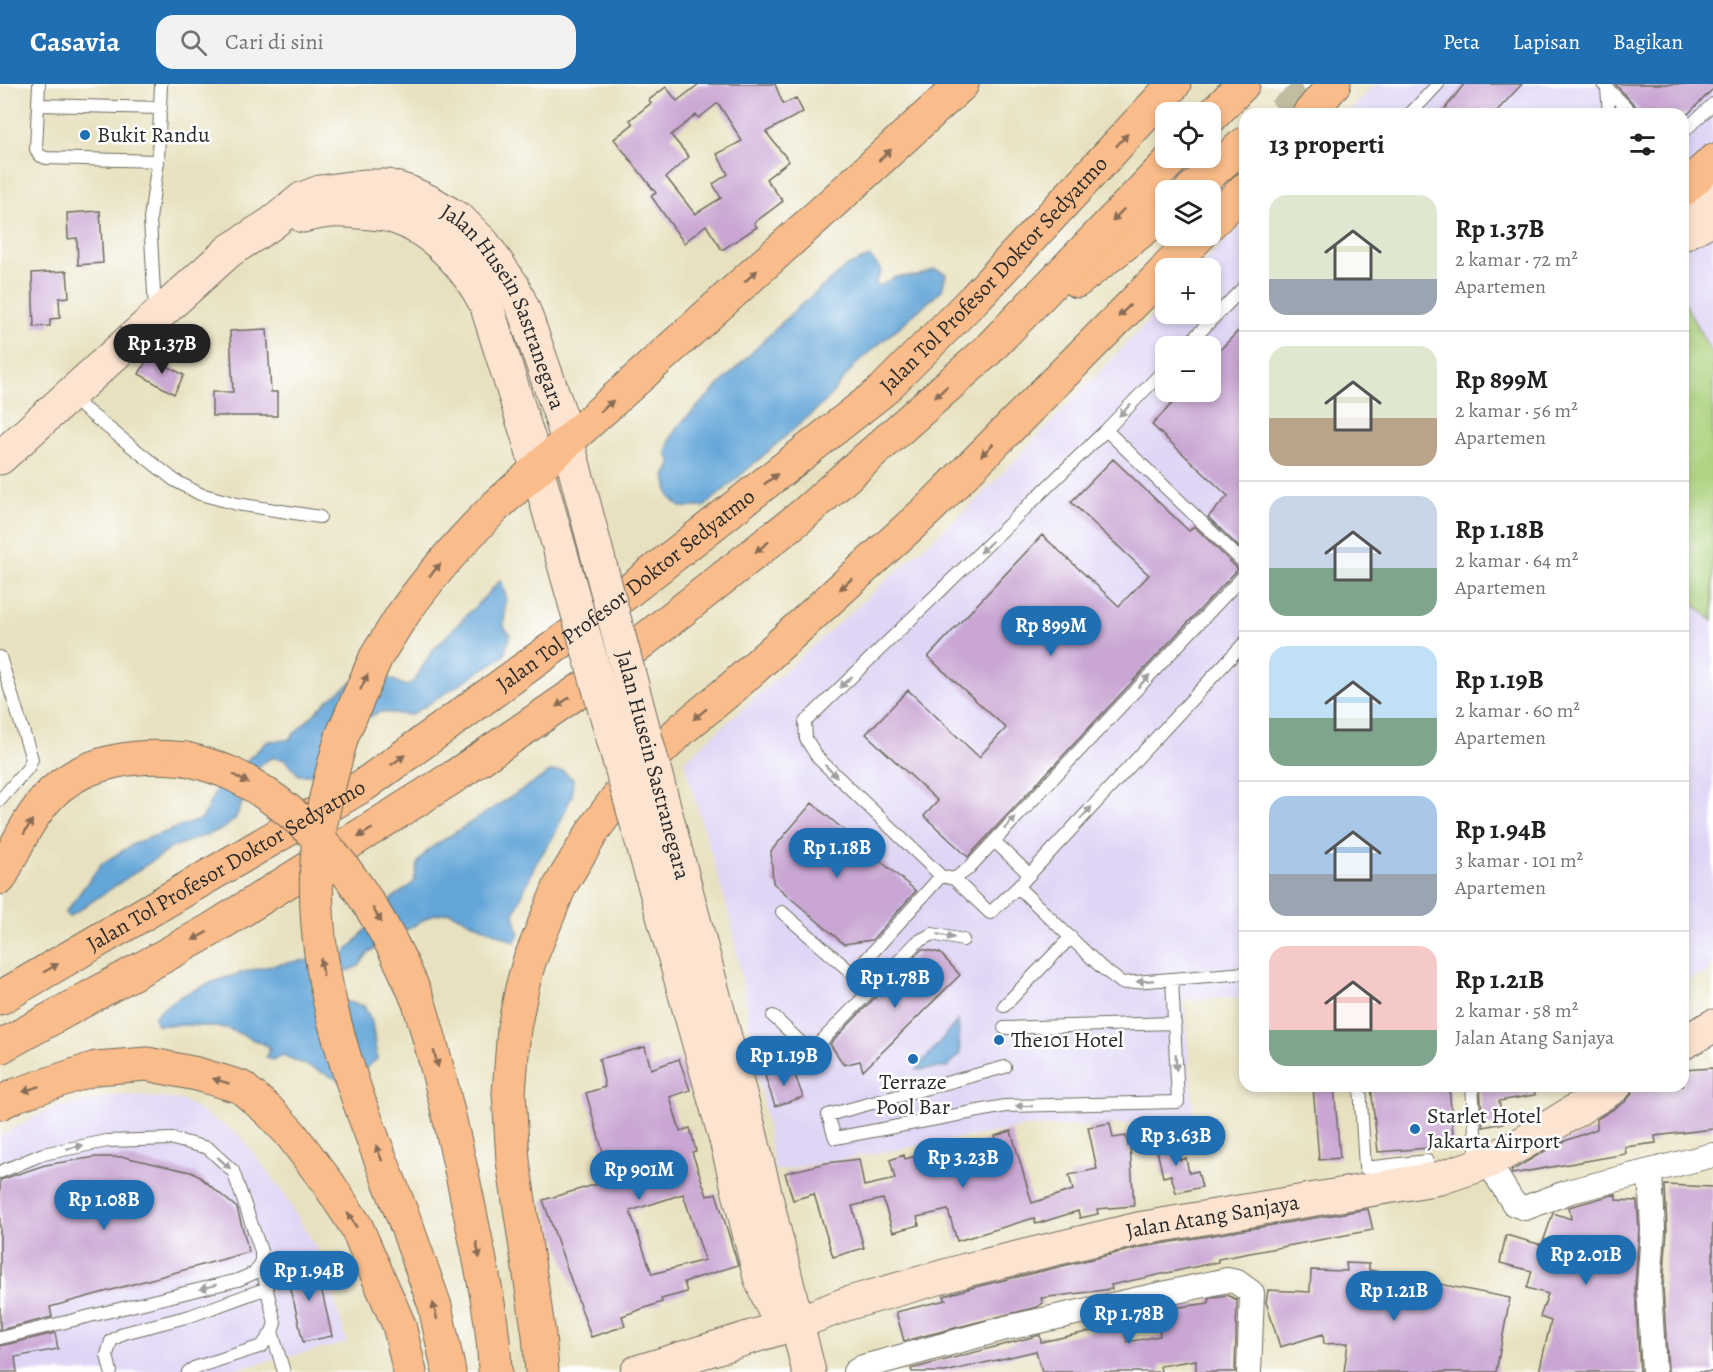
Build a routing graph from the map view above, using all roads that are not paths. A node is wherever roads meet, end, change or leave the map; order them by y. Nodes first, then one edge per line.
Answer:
1 (39, 84) edge
2 (160, 84) edge
3 (962, 84) edge
4 (1174, 84) edge
5 (1243, 84) edge
6 (1334, 84) edge
7 (1438, 84) edge
8 (1605, 86) edge
9 (1713, 104) edge
10 (38, 105) junction
11 (1221, 107) edge
12 (161, 108) junction
13 (1314, 108) edge
14 (1416, 108) edge
15 (1608, 108) edge
16 (1627, 108) edge
17 (1689, 126) edge
18 (1239, 148) edge
19 (158, 161) junction
20 (1713, 161) edge
21 (1163, 168) edge
22 (1203, 180) edge
23 (1689, 184) edge
24 (1713, 191) edge
25 (1239, 195) edge
26 (1689, 204) edge
27 (1221, 213) edge
28 (1713, 218) edge
29 (1155, 221) edge
30 (271, 224) junction
31 (1689, 231) edge
32 (1189, 246) edge
33 (1177, 258) edge
34 (1155, 280) edge
35 (1239, 292) edge
36 (155, 318) junction
37 (1196, 336) edge
38 (985, 353) junction
39 (1155, 379) edge
40 (68, 398) junction
41 (1106, 430) junction
42 (0, 458) edge
43 (320, 517) dead end
44 (1239, 558) edge
45 (1239, 580) edge
46 (1239, 648) edge
47 (0, 657) edge
48 (0, 800) edge
49 (994, 841) junction
50 (266, 842) junction
51 (1029, 874) junction
52 (941, 876) junction
53 (0, 878) edge
54 (954, 879) junction
55 (1018, 887) junction
56 (782, 912) dead end
57 (1071, 937) junction
58 (963, 940) dead end
59 (0, 972) edge
60 (1239, 974) edge
61 (1172, 979) junction
62 (0, 998) edge
63 (1005, 1006) dead end
64 (773, 1016) dead end
65 (1175, 1023) junction
66 (1004, 1028) dead end
67 (0, 1047) edge
68 (1005, 1067) dead end
69 (1359, 1092) edge
70 (1473, 1092) edge
71 (1584, 1096) edge
72 (0, 1103) edge
73 (738, 1134) junction
74 (1713, 1155) edge
75 (1427, 1161) dead end
76 (1483, 1164) junction
77 (0, 1172) edge
78 (1650, 1172) junction
79 (1365, 1180) junction
80 (261, 1265) junction
81 (785, 1273) junction
82 (267, 1288) junction
83 (846, 1304) junction
84 (797, 1323) junction
85 (272, 1332) junction
86 (0, 1338) edge
87 (730, 1343) junction
88 (495, 1361) edge
89 (448, 1370) edge
90 (809, 1371) edge
91 (111, 1372) edge
92 (188, 1372) edge
93 (284, 1372) edge
94 (410, 1372) edge
95 (542, 1372) edge
96 (637, 1372) edge
97 (855, 1372) edge
98 (1249, 1372) edge
99 (1654, 1372) edge

1 - 10 lane
2 - 12 lane
89 -> 3 highway, bridge
50 -> 4 highway, Jalan Tol Profesor Doktor Sedyatmo
5 - 11 highway
6 - 13 highway
7 - 14 lane
8 - 15 lane
8 - 16 lane
9 - 17 lane
10 - 12 lane
10 - 19 lane
12 - 19 lane
18 - 22 highway
19 - 36 lane
20 - 23 highway
21 -> 38 highway, Jalan Tol Profesor Doktor Sedyatmo
24 - 26 main road
25 - 27 highway
28 - 31 main road
29 - 38 highway
30 - 36 main road, Jalan Husein Sastranegara
30 - 73 main road, Jalan Husein Sastranegara, bridge
30 - 73 main road, Jalan Husein Sastranegara, bridge
32 - 33 highway
34 -> 95 highway
35 - 37 lane
36 - 40 main road, Jalan Husein Sastranegara
38 -> 67 highway, Jalan Tol Profesor Doktor Sedyatmo
39 -> 41 lane
40 - 42 main road, Jalan Husein Sastranegara
40 - 43 lane
41 - 44 lane
41 -> 52 lane
49 -> 45 lane
51 -> 46 lane
47 - 48 lane
49 - 51 lane
49 - 54 lane
50 - 59 highway
62 -> 50 highway, Jalan Tol Profesor Doktor Sedyatmo
51 - 55 lane
52 - 54 lane
52 - 56 lane
53 -> 88 highway, bridge
54 - 55 lane
55 - 57 lane
61 -> 57 lane
57 - 63 lane
64 -> 58 lane
60 - 61 lane
61 - 65 lane
65 - 66 lane
65 -> 68 lane
69 - 79 lane
70 - 76 lane
71 - 76 main road, Jalan Atang Sanjaya
94 -> 72 highway
73 - 81 main road, Jalan Husein Sastranegara
73 - 84 main road, Jalan Husein Sastranegara
74 - 78 street
75 - 79 lane
76 - 78 street
76 - 79 main road, Jalan Atang Sanjaya
77 -> 80 lane
78 - 99 street
79 - 83 main road, Jalan Atang Sanjaya
80 - 82 lane
80 -> 86 lane
81 - 83 main road
81 - 84 main road, Jalan Husein Sastranegara
82 - 85 lane
82 - 91 lane
83 - 84 main road, Jalan Atang Sanjaya
83 - 90 main road
84 - 87 main road
84 - 90 main road, Jalan Husein Sastranegara
85 - 92 lane
85 - 93 lane
87 - 90 main road
87 - 96 main road
97 - 98 street

